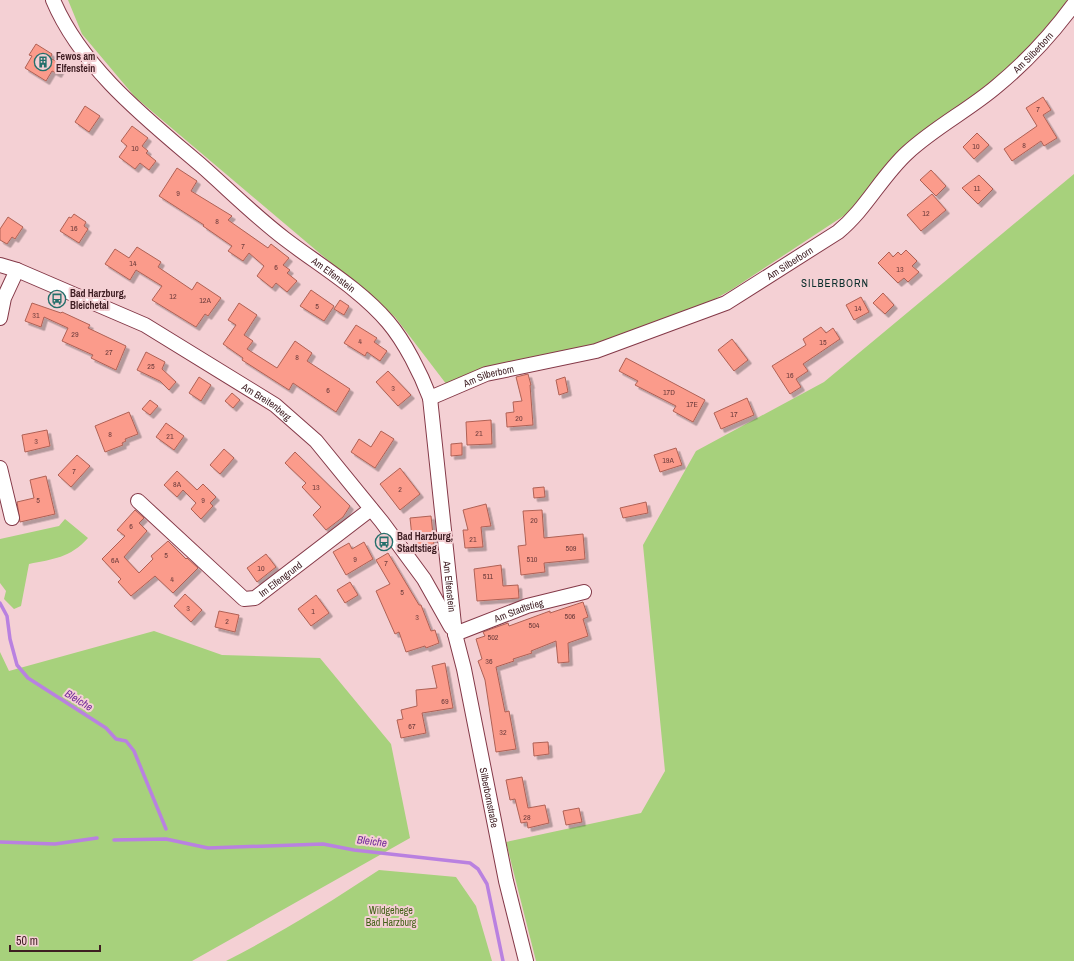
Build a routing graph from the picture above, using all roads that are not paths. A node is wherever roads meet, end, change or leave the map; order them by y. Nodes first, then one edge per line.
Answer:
1 (53, 0) edge
2 (1074, 4) edge
3 (0, 265) edge
4 (17, 270) junction
5 (0, 318) edge
6 (430, 398) junction
7 (0, 468) edge
8 (138, 500) dead end
9 (371, 509) junction
10 (12, 518) dead end
11 (584, 592) dead end
12 (455, 634) junction
13 (526, 961) edge

1 - 6 street, Am Elfenstein
2 - 6 street, Am Silberborn
3 - 4 street, Am Breitenberg
4 - 5 street
4 - 9 street, Am Breitenberg
6 - 12 street, Am Elfenstein
7 - 10 street
8 - 9 street, Im Elfengrund
9 - 12 street, Am Breitenberg
11 - 12 street, Am Stadtstieg
12 - 13 street, Silberbornstraße

